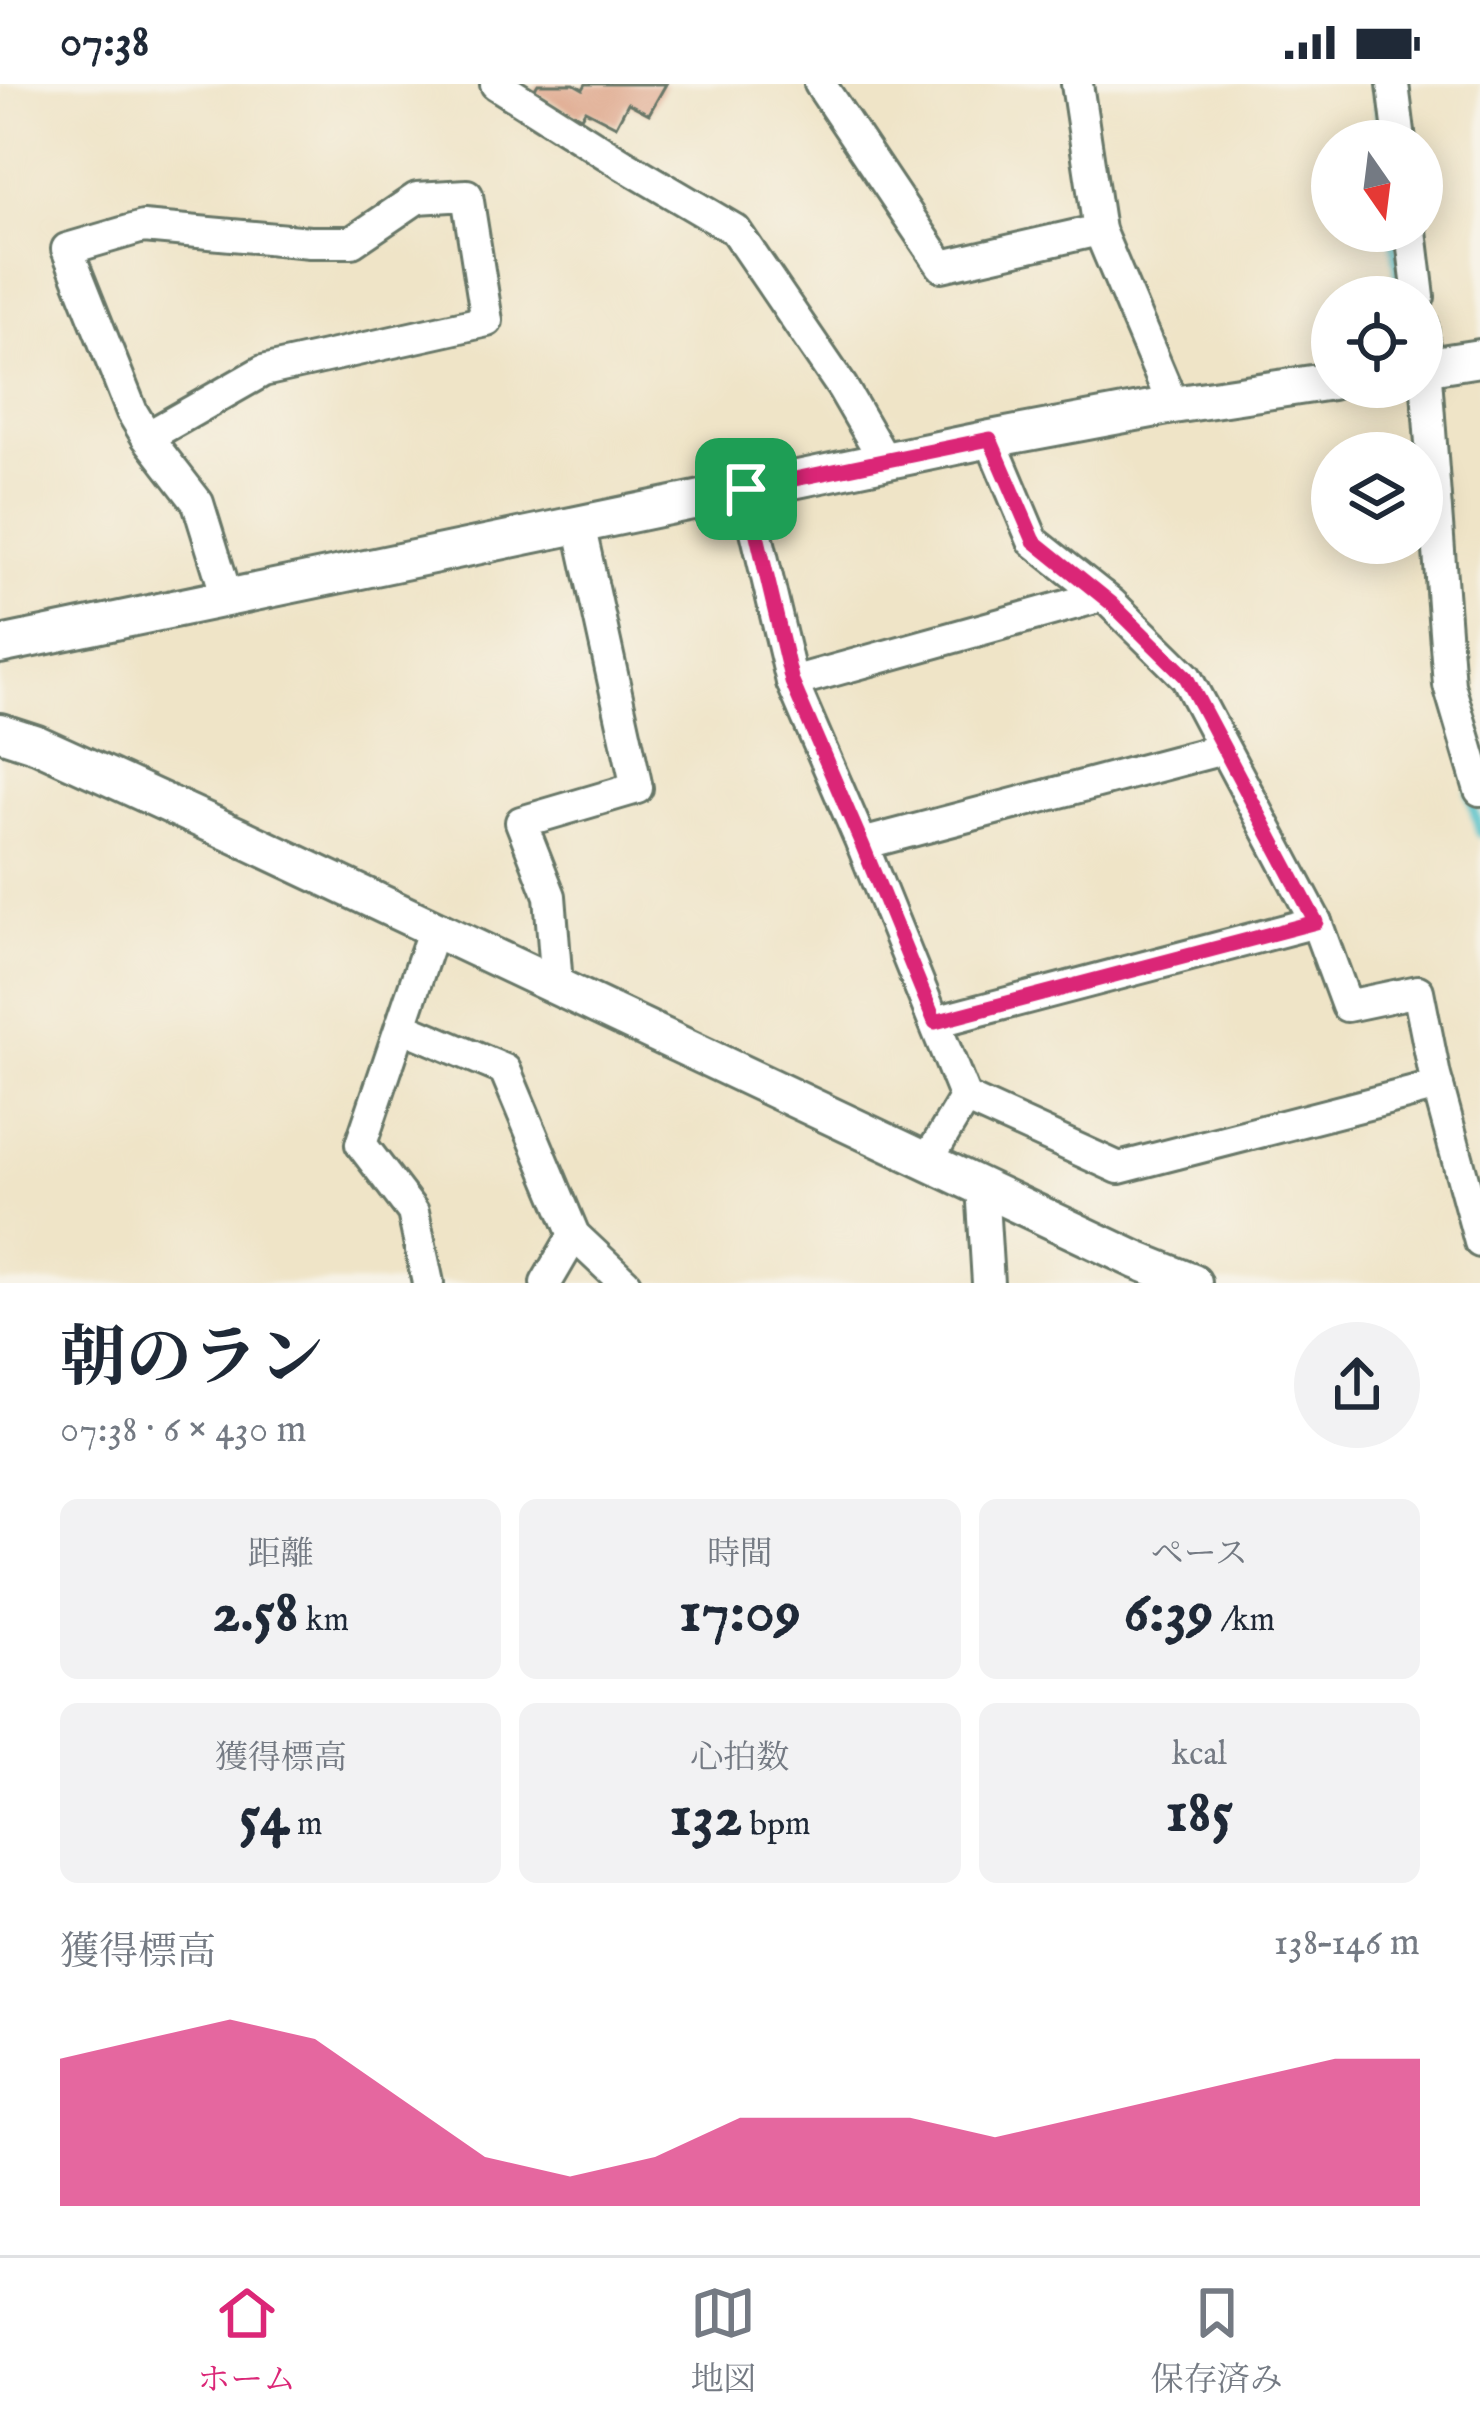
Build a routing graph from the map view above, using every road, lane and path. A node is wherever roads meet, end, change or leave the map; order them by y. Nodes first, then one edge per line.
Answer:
1 (820, 84) edge
2 (1077, 84) edge
3 (1393, 84) edge
4 (509, 88) edge
5 (1397, 120) edge
6 (1100, 230) junction
7 (1480, 358) edge
8 (1443, 363) edge
9 (1311, 384) edge
10 (1173, 405) junction
11 (1428, 408) edge
12 (147, 437) junction
13 (990, 439) junction
14 (885, 461) junction
15 (746, 489) junction
16 (579, 524) junction
17 (1102, 596) junction
18 (227, 597) junction
19 (0, 645) edge
20 (792, 682) junction
21 (0, 732) edge
22 (1223, 749) junction
23 (1480, 790) edge
24 (862, 844) junction
25 (1316, 922) junction
26 (434, 928) junction
27 (556, 985) junction
28 (935, 1022) junction
29 (401, 1026) junction
30 (1438, 1085) junction
31 (965, 1098) junction
32 (928, 1160) junction
33 (982, 1186) junction
34 (574, 1235) junction
35 (1480, 1242) edge
36 (428, 1283) edge
37 (546, 1283) edge
38 (625, 1283) edge
39 (988, 1283) edge
40 (1193, 1283) edge

1 - 6 street
2 - 6 street
3 - 5 street
4 - 14 street
6 - 10 street
7 - 8 street
9 - 10 street
10 - 13 street
11 - 23 street
12 - 12 street
12 - 18 street
13 - 14 street
13 - 17 street
14 - 15 street
15 - 16 street
15 - 20 street
16 - 18 street
16 - 27 street
17 - 20 street
17 - 22 street
18 - 19 street
20 - 24 street
21 - 26 street
22 - 24 street
22 - 25 street
24 - 28 street
25 - 28 street
25 - 30 street
26 - 27 street
26 - 29 street
27 - 32 street
28 - 31 street
29 - 34 street
29 - 36 street
30 - 31 street
30 - 35 street
31 - 32 street
32 - 33 street
33 - 39 street
33 - 40 street
34 - 37 street
34 - 38 street

